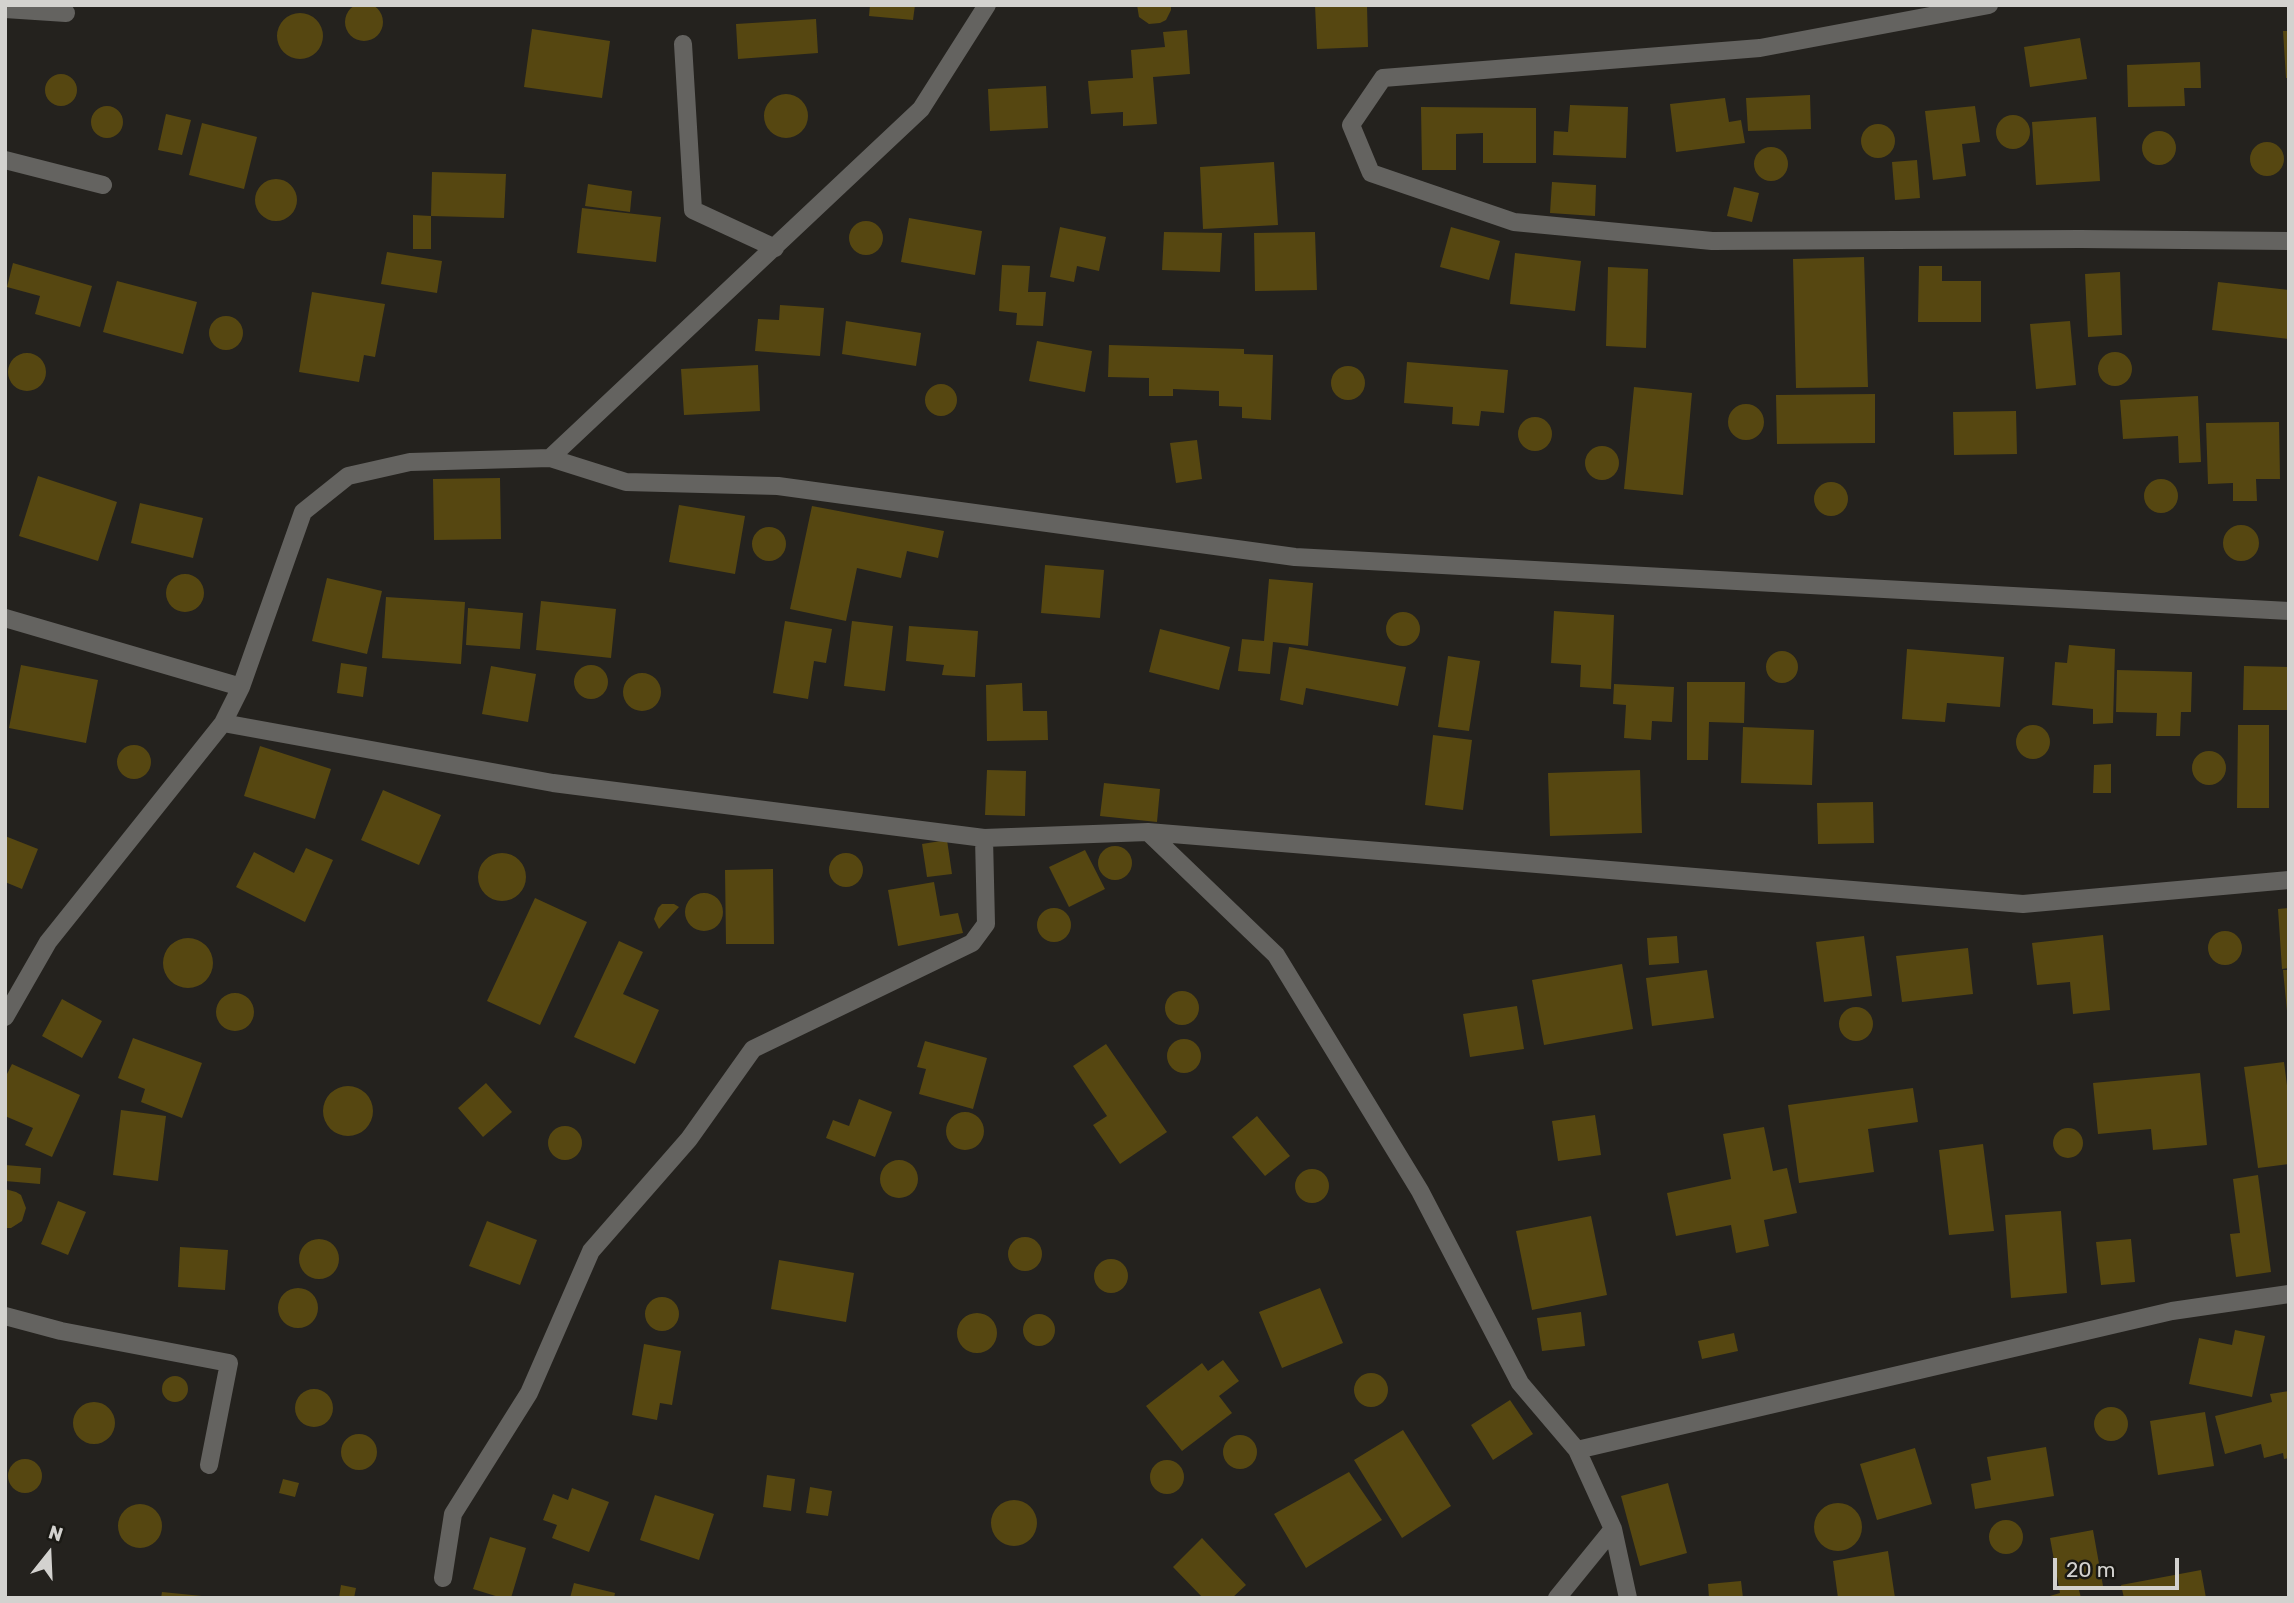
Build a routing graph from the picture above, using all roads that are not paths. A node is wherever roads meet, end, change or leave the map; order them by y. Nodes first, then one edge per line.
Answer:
1 (987, 5) edge
2 (1989, 5) edge
3 (6, 8) edge
4 (66, 12) dead end
5 (682, 44) dead end
6 (5, 160) edge
7 (103, 185) dead end
8 (2289, 240) edge
9 (775, 248) junction
10 (550, 458) junction
11 (2289, 611) edge
12 (5, 618) edge
13 (241, 687) junction
14 (223, 723) junction
15 (1148, 832) junction
16 (984, 838) junction
17 (2289, 880) edge
18 (5, 1017) edge
19 (2289, 1294) edge
20 (5, 1316) edge
21 (1577, 1450) junction
22 (209, 1465) dead end
23 (1613, 1528) junction
24 (443, 1578) dead end
25 (1557, 1598) edge
26 (1628, 1598) edge

1 - 9 street
2 - 8 street
3 - 4 street
5 - 9 street
6 - 7 street
9 - 10 street
10 - 11 street
10 - 13 street
12 - 13 street
13 - 14 street
14 - 16 street
14 - 18 street
15 - 16 street
15 - 17 street
15 - 21 street
16 - 24 street
19 - 21 street
20 - 22 street
21 - 23 street
23 - 25 street
23 - 26 street

